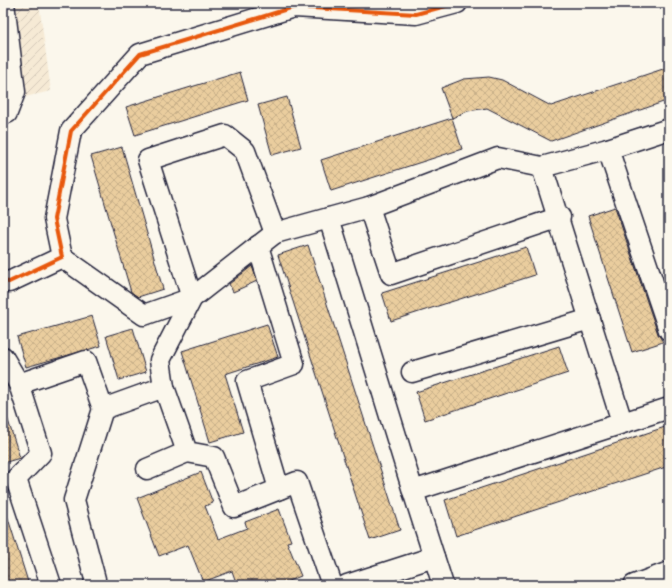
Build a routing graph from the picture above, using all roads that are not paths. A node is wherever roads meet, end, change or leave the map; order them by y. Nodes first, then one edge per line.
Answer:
1 (4, 3) edge
2 (457, 3) edge
3 (294, 5) edge
4 (3, 114) edge
5 (669, 129) edge
6 (608, 149) junction
7 (542, 167) junction
8 (369, 207) junction
9 (560, 217) junction
10 (329, 218) junction
11 (275, 233) junction
12 (258, 246) junction
13 (62, 257) junction
14 (3, 281) edge
15 (192, 298) junction
16 (590, 319) junction
17 (669, 330) edge
18 (3, 357) edge
19 (412, 372) dead end
20 (19, 384) junction
21 (164, 387) junction
22 (669, 408) edge
23 (103, 410) junction
24 (622, 422) junction
25 (187, 452) junction
26 (147, 469) dead end
27 (279, 489) junction
28 (413, 491) junction
29 (434, 557) junction
30 (666, 577) edge
31 (51, 585) edge
32 (94, 585) edge
33 (332, 585) edge
34 (347, 585) edge
35 (443, 585) edge
36 (634, 585) edge

1 - 4 street
2 - 3 street
3 - 13 street
5 - 6 street
6 - 7 street
6 - 17 street
7 - 8 street
7 - 9 street
8 - 9 street
8 - 10 street
9 - 16 street
10 - 11 street
10 - 28 street
11 - 12 street
11 - 15 street
12 - 15 street
12 - 27 street
13 - 14 street
13 - 15 street
15 - 21 street
16 - 19 street
16 - 24 street
18 - 20 street
20 - 23 street
20 - 31 street
21 - 23 street
21 - 25 street
22 - 24 street
23 - 32 street
24 - 28 street
25 - 26 street
25 - 27 street
27 - 33 street
28 - 29 street
29 - 34 street
29 - 35 street
30 - 36 street

